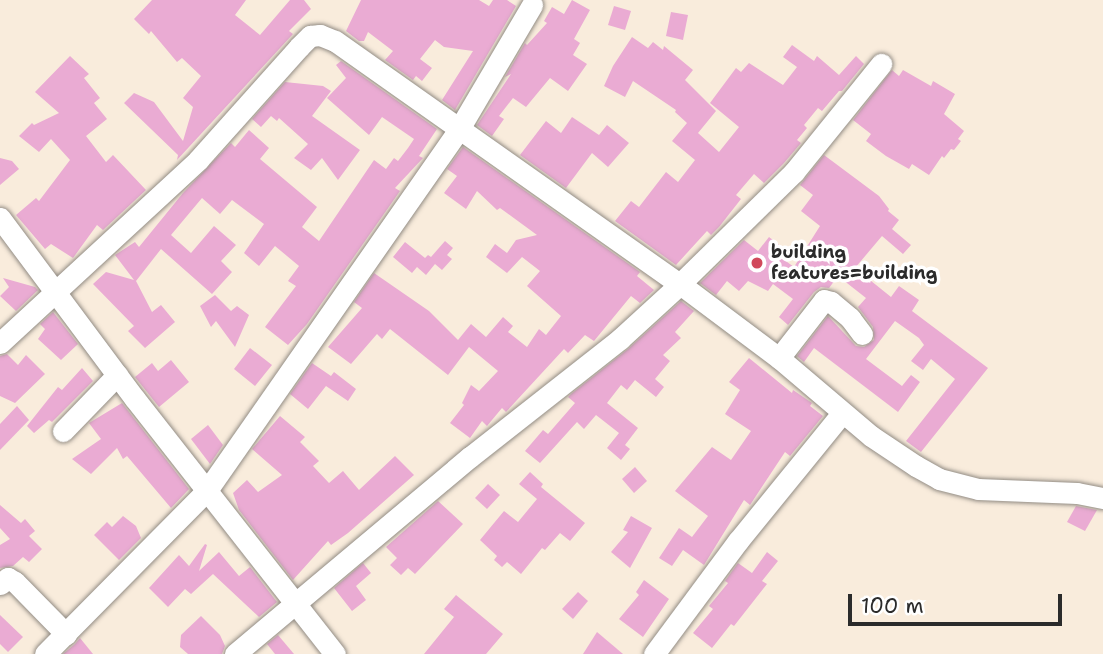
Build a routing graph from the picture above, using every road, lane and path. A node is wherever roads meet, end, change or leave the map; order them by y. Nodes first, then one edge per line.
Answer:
1 (532, 5) dead end
2 (881, 64) dead end
3 (459, 129) junction
4 (0, 218) edge
5 (680, 284) junction
6 (54, 293) junction
7 (862, 334) dead end
8 (0, 343) edge
9 (779, 359) junction
10 (117, 375) junction
11 (842, 413) junction
12 (63, 431) dead end
13 (208, 489) junction
14 (1103, 498) edge
15 (0, 584) edge
16 (293, 603) junction
17 (66, 634) junction
18 (45, 654) edge
19 (235, 654) edge
20 (335, 654) edge
21 (654, 654) edge

1 - 3 street
2 - 5 street
3 - 5 street
3 - 6 street
3 - 13 street
4 - 6 street
5 - 9 street
5 - 16 street
6 - 8 street
6 - 10 street
7 - 9 street
9 - 11 street
10 - 12 street
10 - 13 street
11 - 14 street
11 - 21 street
13 - 16 street
13 - 17 street
15 - 17 street
16 - 19 street
16 - 20 street
17 - 18 street

